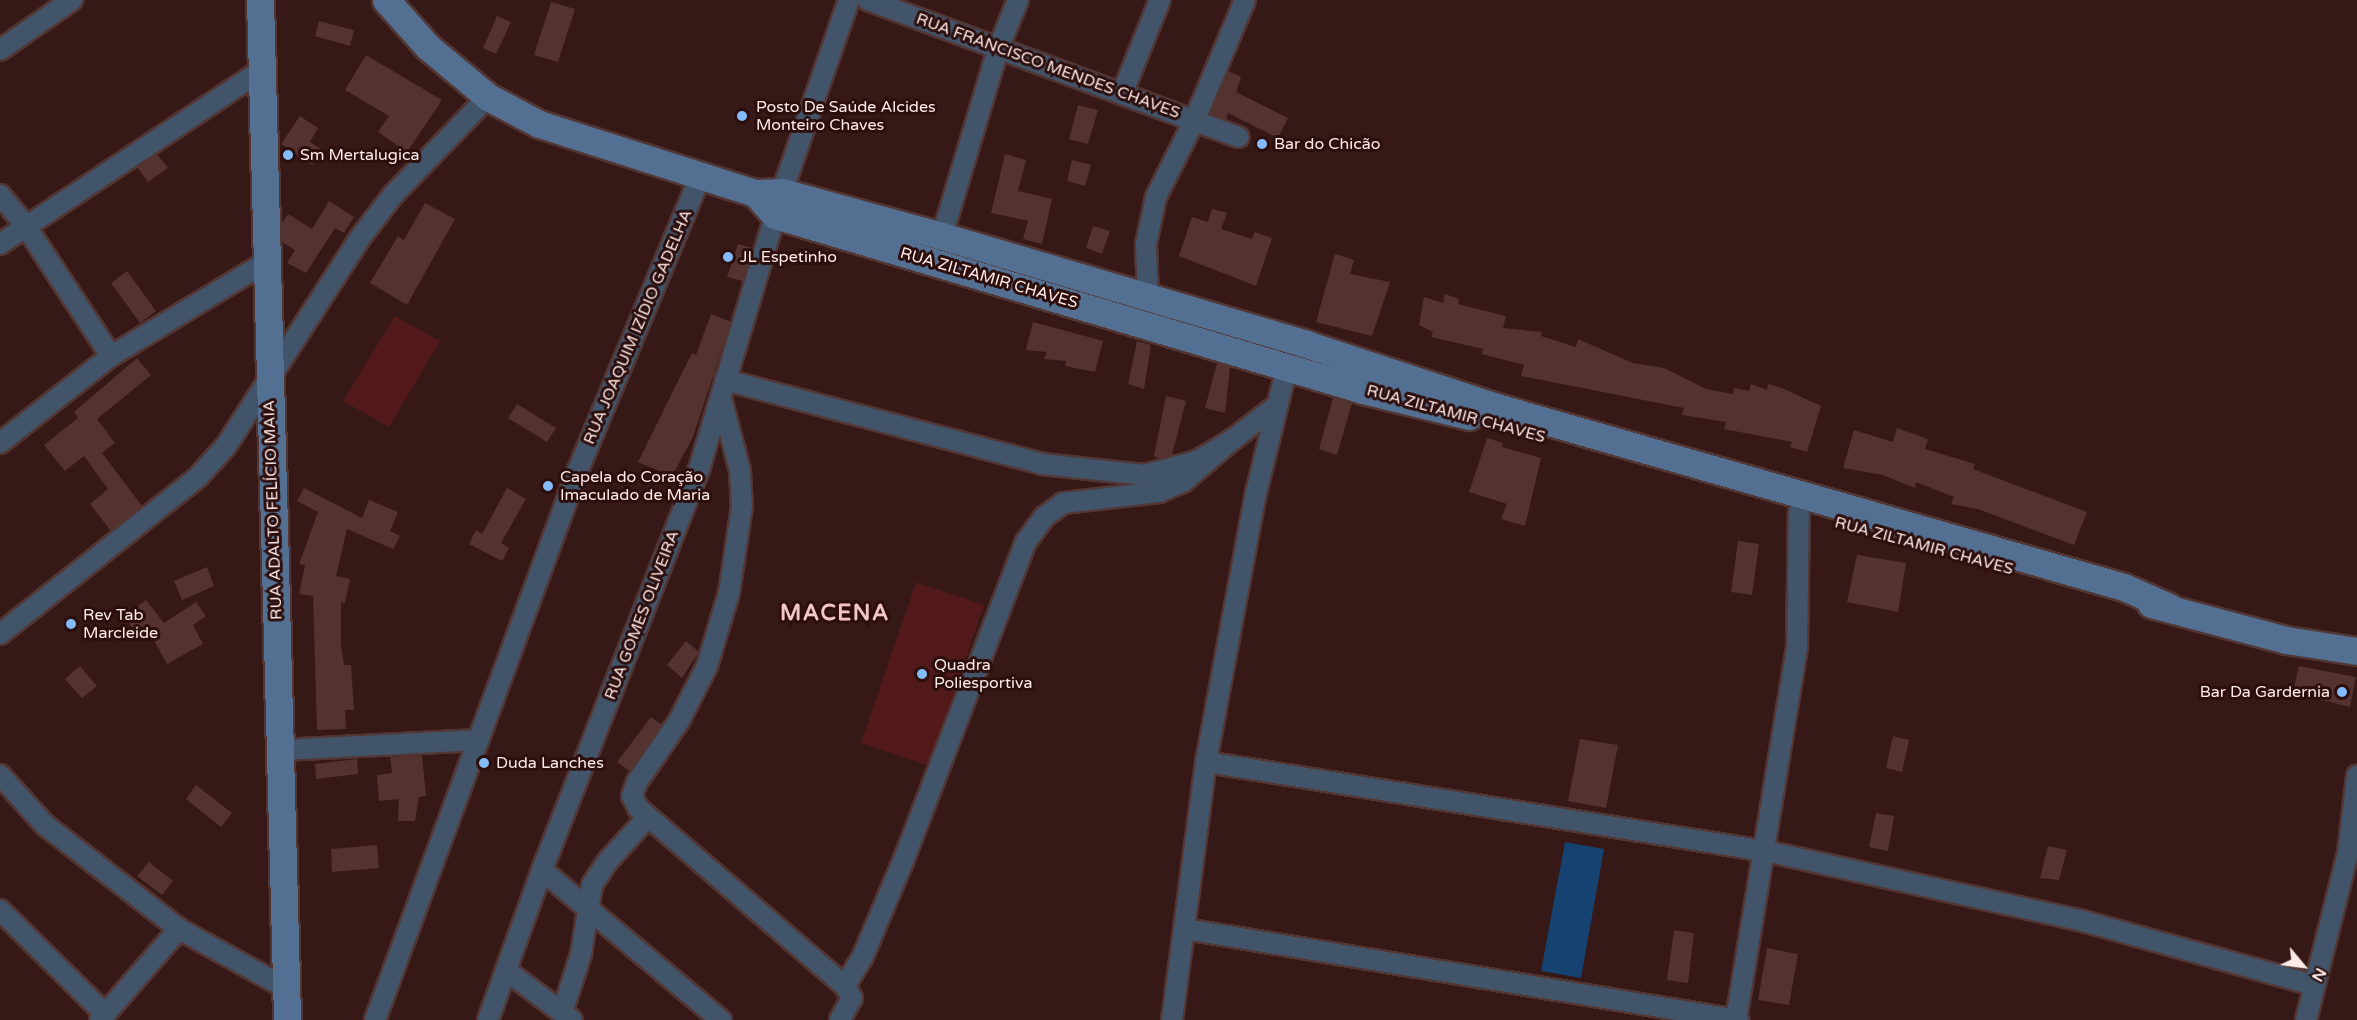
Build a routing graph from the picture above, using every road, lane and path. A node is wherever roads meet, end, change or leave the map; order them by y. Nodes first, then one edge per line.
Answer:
1 (72, 0) edge
2 (260, 0) edge
3 (386, 0) edge
4 (849, 0) edge
5 (868, 0) edge
6 (1018, 0) edge
7 (1160, 0) edge
8 (1245, 0) edge
9 (998, 49) junction
10 (0, 50) edge
11 (262, 69) junction
12 (1122, 94) junction
13 (488, 97) junction
14 (1195, 119) junction
15 (1238, 137) dead end
16 (701, 175) junction
17 (0, 195) edge
18 (779, 203) junction
19 (25, 225) junction
20 (942, 236) junction
21 (0, 244) edge
22 (266, 262) junction
23 (1148, 298) junction
24 (111, 356) junction
25 (1287, 367) junction
26 (1366, 377) junction
27 (269, 381) junction
28 (723, 389) junction
29 (1275, 407) junction
30 (1232, 441) junction
31 (0, 443) edge
32 (1707, 476) junction
33 (1799, 513) junction
34 (2169, 607) junction
35 (0, 634) edge
36 (2357, 651) edge
37 (479, 740) junction
38 (280, 750) junction
39 (1206, 762) junction
40 (0, 775) edge
41 (2357, 777) edge
42 (648, 816) junction
43 (1766, 851) junction
44 (542, 870) junction
45 (587, 909) junction
46 (0, 910) edge
47 (179, 929) junction
48 (1185, 929) junction
49 (507, 971) junction
50 (2313, 985) junction
51 (845, 986) junction
52 (286, 988) junction
53 (567, 1016) edge
54 (102, 1017) edge
55 (287, 1020) edge
56 (375, 1020) edge
57 (488, 1020) edge
58 (721, 1020) edge
59 (840, 1020) edge
60 (1172, 1020) edge
61 (1737, 1020) edge
62 (2306, 1020) edge

1 - 10 street
2 - 11 street, RUA ADALTO FELÍCIO MAIA
3 - 13 street
4 - 18 street, RUA GOMES OLIVEIRA
5 - 9 street, RUA FRANCISCO MENDES CHAVES
6 - 9 street
7 - 12 street
8 - 14 street
9 - 12 street, RUA FRANCISCO MENDES CHAVES
9 - 20 street
11 - 19 street
11 - 22 street, RUA ADALTO FELÍCIO MAIA
12 - 14 street, RUA FRANCISCO MENDES CHAVES
13 - 16 street
13 - 27 street
14 - 15 street, RUA FRANCISCO MENDES CHAVES
14 - 23 street
16 - 18 street
16 - 37 street, RUA JOAQUIM IZÍDIO GADELHA
17 - 19 street
18 - 20 street, RUA ZILTAMIR CHAVES
18 - 25 street, RUA ZILTAMIR CHAVES
18 - 28 street, RUA GOMES OLIVEIRA
19 - 21 street
19 - 24 street
20 - 23 street, RUA ZILTAMIR CHAVES
22 - 24 street
22 - 27 street, RUA ADALTO FELÍCIO MAIA
23 - 26 street, RUA ZILTAMIR CHAVES
24 - 31 street
25 - 26 street, RUA ZILTAMIR CHAVES
25 - 29 street
26 - 32 street, RUA ZILTAMIR CHAVES
27 - 35 street
27 - 38 street, RUA ADALTO FELÍCIO MAIA
28 - 30 street
28 - 42 street
28 - 44 street, RUA GOMES OLIVEIRA
29 - 30 street
29 - 39 street
30 - 51 street
32 - 33 street, RUA ZILTAMIR CHAVES
32 - 34 street, RUA ZILTAMIR CHAVES
33 - 34 street, RUA ZILTAMIR CHAVES
33 - 43 street
34 - 36 street, RUA ZILTAMIR CHAVES
37 - 38 street
37 - 56 street, RUA JOAQUIM IZÍDIO GADELHA
38 - 52 street, RUA ADALTO FELÍCIO MAIA
39 - 43 street
39 - 48 street
40 - 47 street
41 - 50 street
42 - 45 street
42 - 51 street
43 - 50 street
43 - 61 street
44 - 45 street
44 - 49 street, RUA GOMES OLIVEIRA
45 - 53 street
45 - 58 street
46 - 54 street
47 - 52 street
47 - 54 street
48 - 60 street
48 - 61 street
49 - 53 street
49 - 57 street, RUA GOMES OLIVEIRA
50 - 62 street
51 - 59 street
52 - 55 street, RUA ADALTO FELÍCIO MAIA

